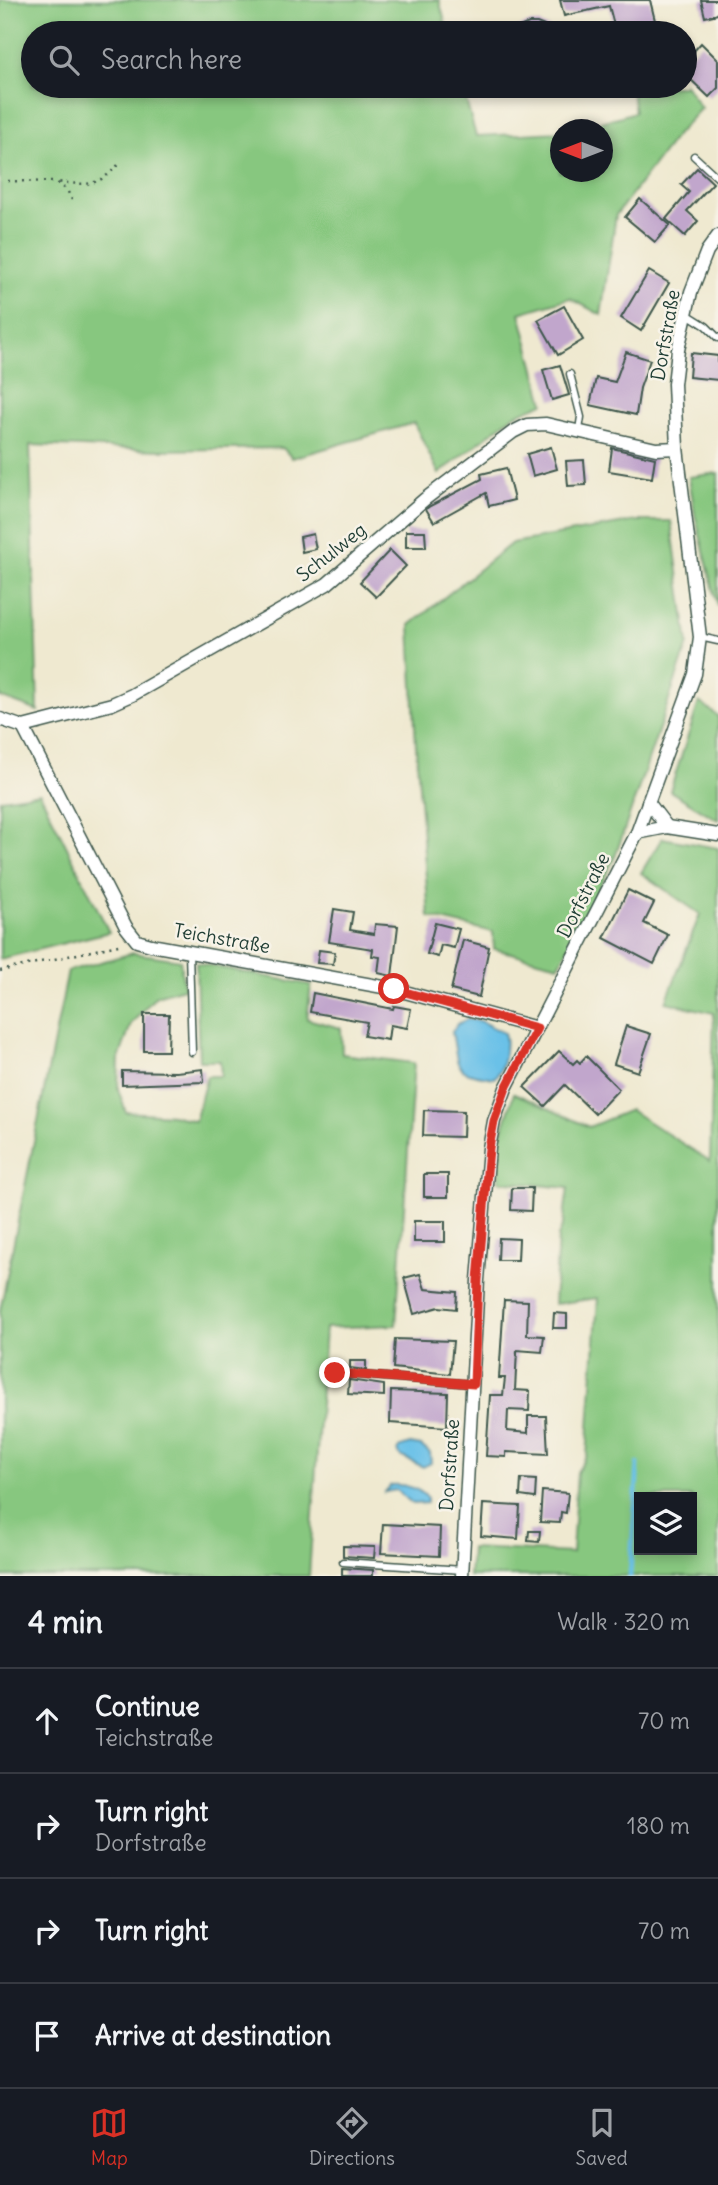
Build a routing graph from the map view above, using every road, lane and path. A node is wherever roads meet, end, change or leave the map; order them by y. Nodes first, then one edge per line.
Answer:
1 (694, 156) dead end
2 (117, 165) dead end
3 (718, 178) edge
4 (8, 181) dead end
5 (56, 182) junction
6 (72, 200) dead end
7 (718, 236) edge
8 (685, 313) junction
9 (718, 338) edge
10 (570, 374) dead end
11 (579, 430) junction
12 (677, 448) junction
13 (700, 637) junction
14 (718, 641) edge
15 (0, 719) edge
16 (23, 727) junction
17 (648, 802) junction
18 (667, 827) junction
19 (637, 833) junction
20 (718, 835) edge
21 (137, 941) junction
22 (189, 952) junction
23 (0, 971) edge
24 (537, 1028) junction
25 (192, 1052) dead end
26 (335, 1373) dead end
27 (474, 1384) junction
28 (343, 1562) dead end
29 (462, 1573) edge

1 - 3 lane
2 - 5 path
4 - 5 path
5 - 6 path
7 - 8 street, Dorfstraße
8 - 9 lane
8 - 12 street, Dorfstraße
10 - 11 lane
11 - 12 street, Schulweg
11 - 16 street, Schulweg
12 - 13 street, Dorfstraße
13 - 14 lane
13 - 17 street, Dorfstraße
15 - 16 street
16 - 21 street
17 - 18 street
17 - 19 street, Dorfstraße
18 - 19 street
18 - 20 street
19 - 24 street, Dorfstraße
21 - 22 street, Teichstraße
21 - 23 path
22 - 24 street, Teichstraße
22 - 25 lane
24 - 27 street, Dorfstraße
26 - 27 lane
27 - 29 street, Dorfstraße
28 - 29 lane

